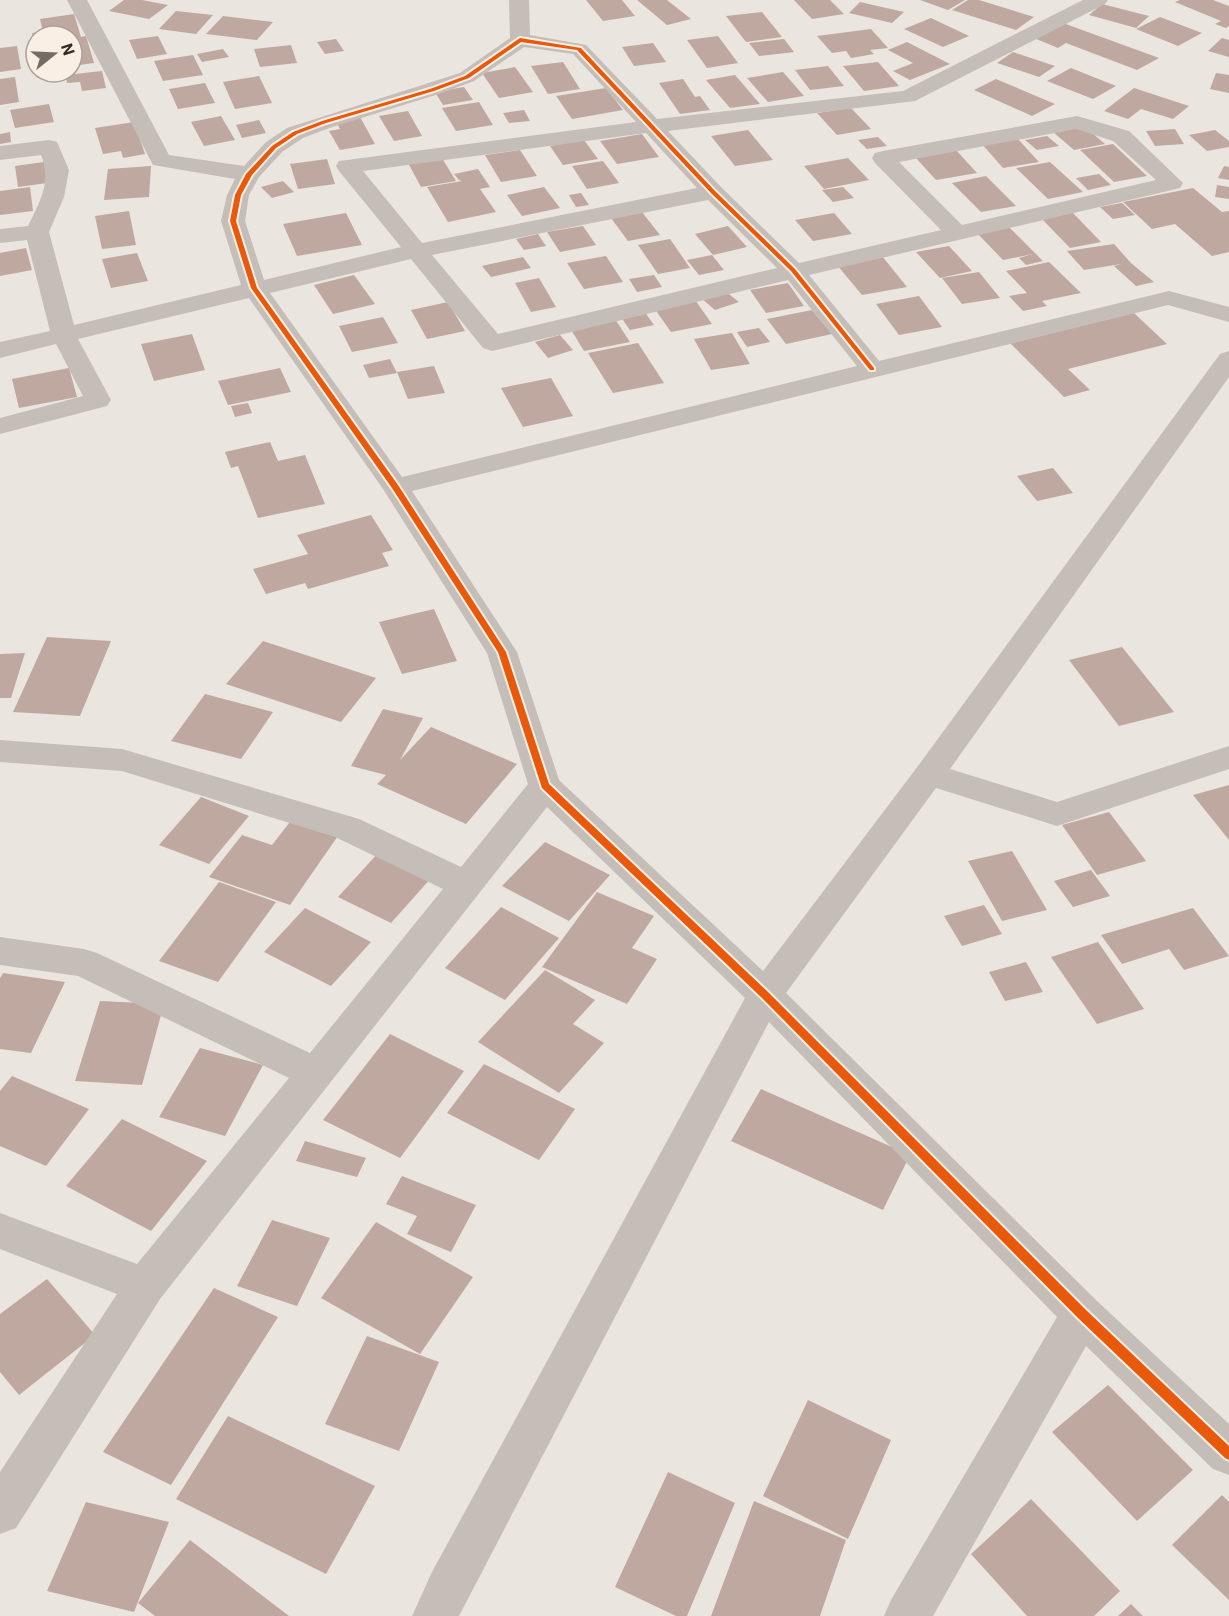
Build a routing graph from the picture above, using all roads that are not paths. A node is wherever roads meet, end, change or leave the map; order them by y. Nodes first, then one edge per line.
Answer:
1 (77, 0) edge
2 (519, 0) edge
3 (1098, 0) edge
4 (520, 40) junction
5 (654, 126) junction
6 (0, 153) edge
7 (249, 174) junction
8 (713, 192) junction
9 (37, 232) junction
10 (957, 233) junction
11 (0, 236) edge
12 (416, 251) junction
13 (793, 270) junction
14 (254, 288) junction
15 (1229, 315) edge
16 (64, 336) junction
17 (0, 350) edge
18 (1229, 359) edge
19 (872, 369) junction
20 (0, 426) edge
21 (395, 487) junction
22 (0, 751) edge
23 (1229, 757) edge
24 (929, 774) junction
25 (545, 786) junction
26 (467, 885) junction
27 (0, 951) edge
28 (765, 995) junction
29 (316, 1073) junction
30 (0, 1231) edge
31 (145, 1286) junction
32 (1082, 1314) junction
33 (1229, 1454) edge
34 (0, 1512) edge
35 (435, 1616) edge
36 (907, 1616) edge

1 - 7 street
2 - 4 street
3 - 5 street
4 - 5 street
4 - 7 street
5 - 8 street
5 - 12 street
6 - 9 street
7 - 14 street
8 - 12 street
8 - 13 street
9 - 11 street
9 - 16 street
10 - 10 street
10 - 13 street
12 - 13 street
12 - 14 street
13 - 19 street
14 - 16 street
14 - 21 street
15 - 19 street
16 - 17 street
16 - 20 street
18 - 24 street
19 - 21 street
21 - 25 street
22 - 26 street
23 - 24 street
24 - 28 street
25 - 26 street
25 - 28 street
26 - 29 street
27 - 29 street
28 - 32 street
28 - 35 street
29 - 31 street
30 - 31 street
31 - 34 street
32 - 33 street
32 - 36 street

